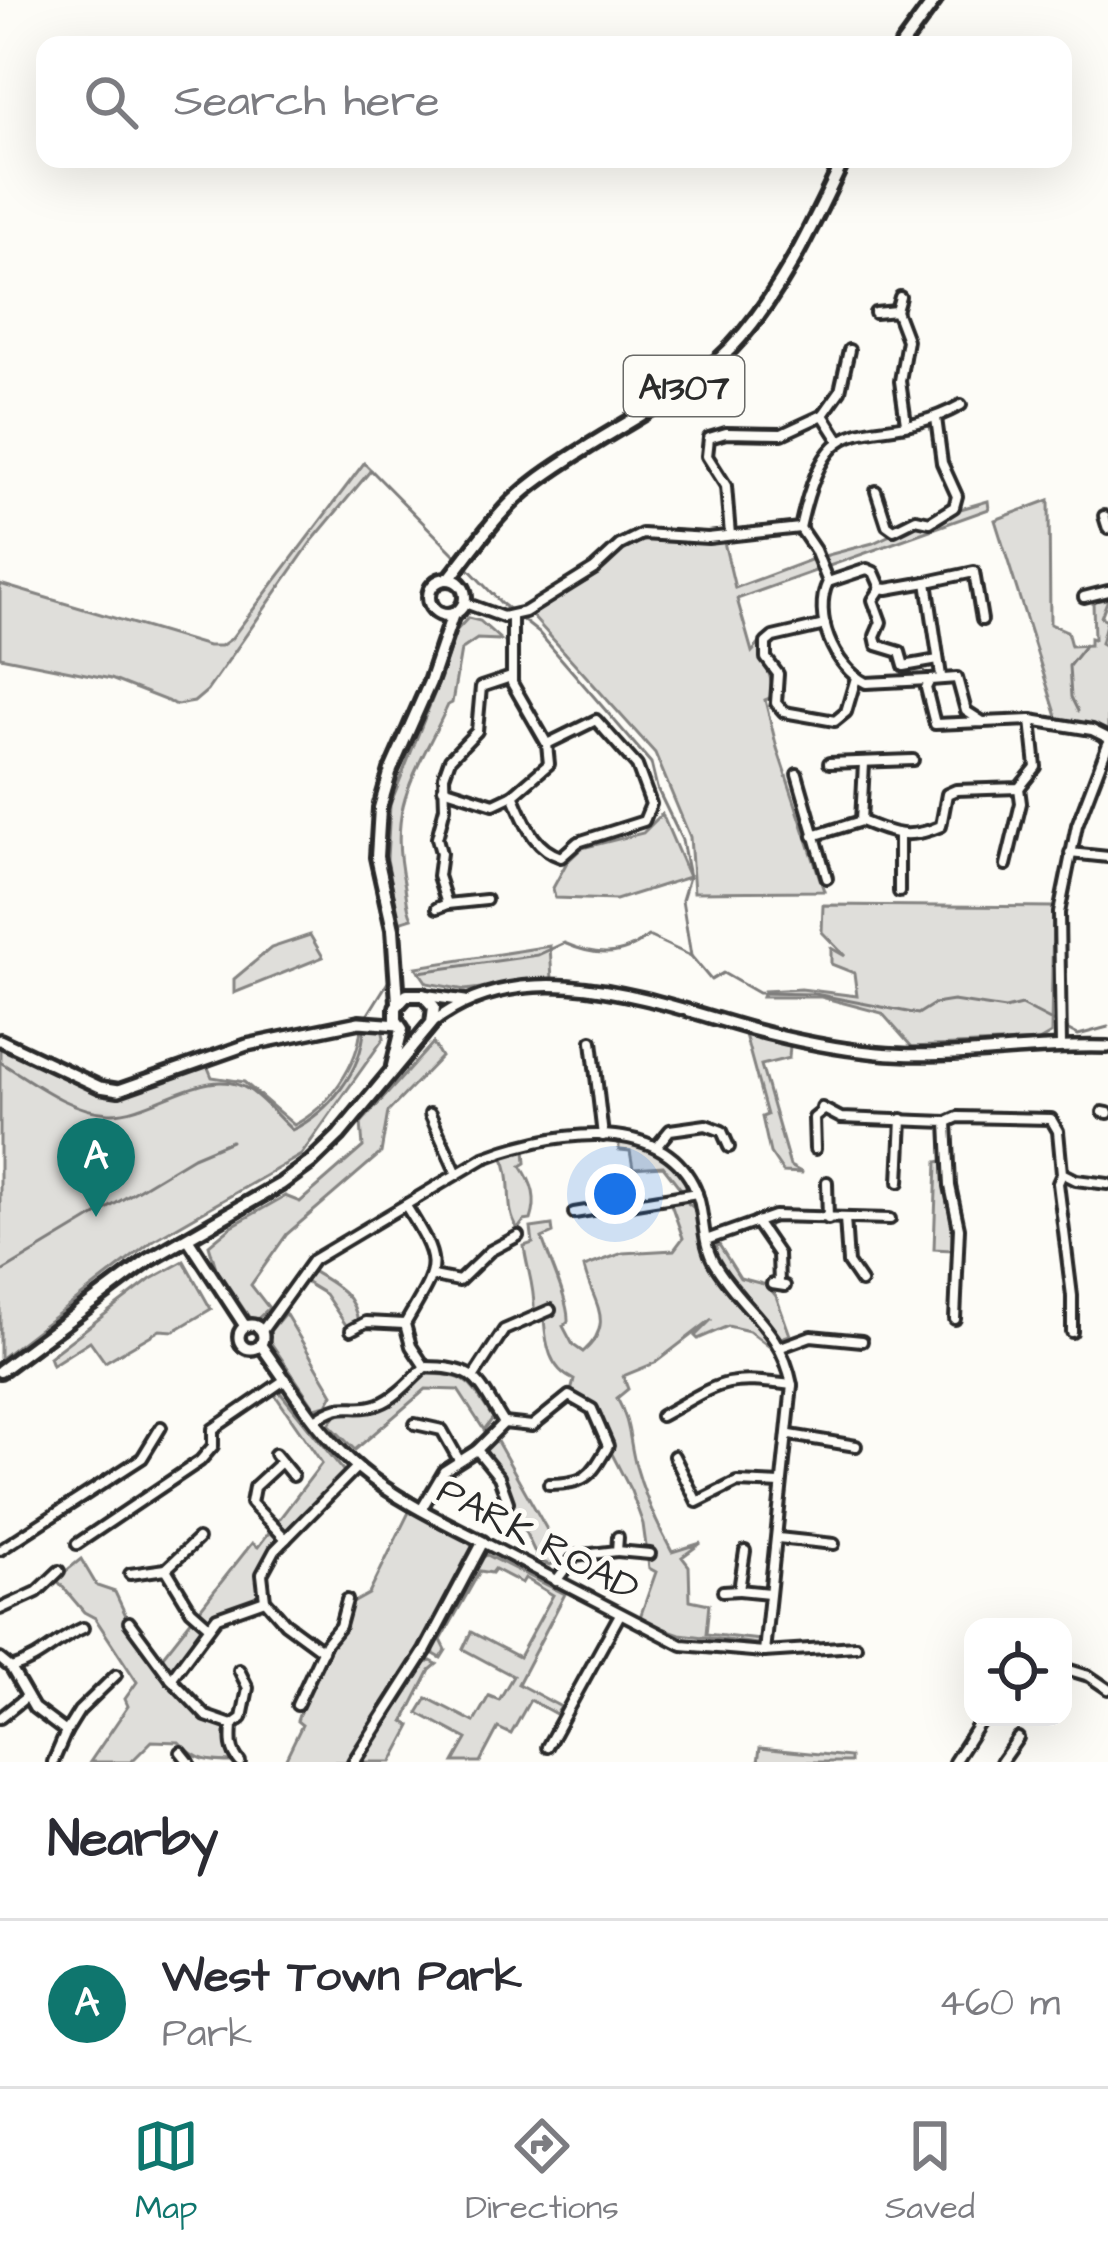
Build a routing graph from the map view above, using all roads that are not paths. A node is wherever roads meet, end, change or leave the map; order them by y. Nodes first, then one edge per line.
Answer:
1 (935, 0) edge
2 (909, 36) edge
3 (840, 168) edge
4 (900, 297) dead end
5 (896, 311) junction
6 (875, 313) dead end
7 (849, 350) dead end
8 (961, 405) dead end
9 (823, 416) junction
10 (936, 418) junction
11 (906, 423) junction
12 (839, 440) junction
13 (876, 491) dead end
14 (1104, 516) dead end
15 (800, 528) junction
16 (1108, 529) edge
17 (730, 535) junction
18 (455, 582) junction
19 (828, 582) junction
20 (927, 582) junction
21 (881, 588) junction
22 (1108, 591) edge
23 (1084, 597) dead end
24 (464, 603) junction
25 (436, 611) junction
26 (453, 614) junction
27 (513, 616) junction
28 (982, 620) dead end
29 (825, 625) junction
30 (442, 639) junction
31 (939, 660) junction
32 (941, 676) junction
33 (511, 677) junction
34 (856, 678) junction
35 (930, 680) junction
36 (965, 711) junction
37 (1031, 720) junction
38 (983, 722) junction
39 (962, 723) junction
40 (1108, 741) edge
41 (547, 744) junction
42 (913, 760) dead end
43 (864, 763) junction
44 (829, 764) dead end
45 (797, 774) dead end
46 (1097, 775) junction
47 (1108, 779) edge
48 (443, 788) junction
49 (1019, 788) junction
50 (513, 795) junction
51 (861, 821) junction
52 (899, 834) junction
53 (813, 836) junction
54 (1070, 854) junction
55 (1108, 857) edge
56 (1006, 865) dead end
57 (827, 878) dead end
58 (899, 892) dead end
59 (486, 900) dead end
60 (396, 961) junction
61 (421, 994) junction
62 (465, 1001) junction
63 (397, 1005) junction
64 (366, 1021) junction
65 (401, 1027) junction
66 (428, 1027) junction
67 (0, 1040) edge
68 (1061, 1040) junction
69 (592, 1041) dead end
70 (1108, 1047) edge
71 (393, 1066) junction
72 (430, 1114) dead end
73 (902, 1119) junction
74 (947, 1122) junction
75 (603, 1136) junction
76 (656, 1147) junction
77 (729, 1147) dead end
78 (815, 1149) dead end
79 (1062, 1173) junction
80 (457, 1174) junction
81 (899, 1181) dead end
82 (826, 1182) dead end
83 (1108, 1184) edge
84 (697, 1193) junction
85 (406, 1205) junction
86 (574, 1214) dead end
87 (845, 1218) junction
88 (828, 1219) junction
89 (890, 1219) dead end
90 (756, 1222) junction
91 (518, 1236) dead end
92 (188, 1239) junction
93 (706, 1240) junction
94 (434, 1276) junction
95 (862, 1281) dead end
96 (779, 1285) dead end
97 (550, 1310) dead end
98 (956, 1319) dead end
99 (405, 1324) junction
100 (245, 1326) junction
101 (351, 1330) dead end
102 (262, 1331) junction
103 (1071, 1332) dead end
104 (862, 1341) dead end
105 (260, 1344) junction
106 (781, 1348) junction
107 (425, 1367) junction
108 (0, 1371) edge
109 (474, 1376) junction
110 (286, 1378) junction
111 (792, 1385) junction
112 (661, 1416) dead end
113 (316, 1420) junction
114 (504, 1423) junction
115 (415, 1424) dead end
116 (161, 1427) dead end
117 (790, 1435) junction
118 (856, 1446) dead end
119 (477, 1450) junction
120 (674, 1456) dead end
121 (459, 1460) junction
122 (357, 1467) junction
123 (293, 1476) dead end
124 (549, 1484) dead end
125 (781, 1484) junction
126 (508, 1502) dead end
127 (421, 1510) junction
128 (618, 1537) dead end
129 (778, 1538) junction
130 (198, 1539) dead end
131 (286, 1539) junction
132 (483, 1542) junction
133 (77, 1544) dead end
134 (834, 1544) dead end
135 (0, 1550) edge
136 (617, 1551) junction
137 (745, 1551) dead end
138 (650, 1554) dead end
139 (166, 1569) junction
140 (59, 1571) dead end
141 (130, 1574) dead end
142 (556, 1581) junction
143 (739, 1590) junction
144 (723, 1591) dead end
145 (769, 1593) junction
146 (265, 1600) junction
147 (347, 1600) dead end
148 (0, 1609) edge
149 (619, 1616) junction
150 (129, 1622) dead end
151 (208, 1626) junction
152 (83, 1628) dead end
153 (856, 1646) dead end
154 (323, 1651) junction
155 (764, 1652) junction
156 (0, 1659) edge
157 (11, 1668) junction
158 (239, 1670) dead end
159 (1072, 1671) edge
160 (116, 1675) dead end
161 (171, 1679) junction
162 (1108, 1689) edge
163 (26, 1698) junction
164 (297, 1705) dead end
165 (2, 1711) edge
166 (232, 1725) junction
167 (977, 1726) edge
168 (66, 1732) junction
169 (1018, 1738) dead end
170 (547, 1747) dead end
171 (181, 1752) dead end
172 (52, 1762) edge
173 (189, 1762) edge
174 (240, 1762) edge
175 (354, 1762) edge
176 (954, 1762) edge
177 (1001, 1762) edge

1 - 2 main road
3 - 18 main road, A1307
4 - 5 street
5 - 6 street
5 - 11 street
7 - 9 street
8 - 10 street
9 - 12 street
9 - 17 street
10 - 11 street
10 - 13 street
11 - 12 street
12 - 15 street
14 - 16 street
15 - 17 street
15 - 19 street
17 - 27 street
18 - 24 main road
18 - 25 main road
19 - 21 street
19 - 29 street
20 - 21 street
20 - 28 street
20 - 31 street
21 - 31 street
22 - 23 street
24 - 26 main road
24 - 27 street
25 - 26 main road
25 - 30 main road
26 - 30 main road
27 - 33 street
29 - 34 street
29 - 34 street
30 - 60 main road
31 - 32 street
32 - 35 street
32 - 36 street
33 - 41 street
33 - 48 street
34 - 35 street
35 - 39 street
36 - 38 street
36 - 39 street
37 - 38 street
37 - 40 street
37 - 49 street
38 - 39 street
40 - 46 street
41 - 50 street
41 - 50 street
42 - 43 street
43 - 44 street
43 - 51 street
45 - 53 street
46 - 47 street
46 - 54 street
48 - 50 street
48 - 59 street
49 - 52 street
49 - 56 street
51 - 52 street
51 - 53 street
52 - 58 street
53 - 57 street
54 - 55 street
54 - 68 street
60 - 61 main road
60 - 63 main road
61 - 62 street
61 - 63 main road
61 - 66 main road
62 - 66 street
62 - 68 street
63 - 64 street
63 - 65 main road
64 - 65 street
64 - 67 street
65 - 66 main road
65 - 71 main road
66 - 71 main road
68 - 70 street
69 - 75 street
71 - 92 main road
72 - 80 street
73 - 74 street
73 - 78 street
73 - 81 street
74 - 79 street
74 - 98 street
75 - 76 street
75 - 80 street
76 - 77 street
76 - 84 street
79 - 83 street
79 - 103 street
80 - 85 street
82 - 88 street
84 - 86 street
84 - 93 street
85 - 94 street
85 - 102 street
87 - 88 street
87 - 89 street
87 - 95 street
88 - 90 street
90 - 93 street
90 - 96 street
91 - 94 street
92 - 100 street
92 - 108 main road
93 - 106 street
94 - 99 street
97 - 109 street
99 - 101 street
99 - 107 street
100 - 102 street
100 - 105 street
102 - 105 street
104 - 106 street
105 - 110 street, PARK ROAD
106 - 111 street
107 - 109 street
107 - 113 street
109 - 114 street
110 - 113 street, PARK ROAD
110 - 133 street
111 - 112 street
111 - 117 street
113 - 122 street, PARK ROAD
114 - 119 street
114 - 124 street
115 - 121 street
116 - 135 street
117 - 118 street
117 - 125 street
119 - 121 street
119 - 126 street
120 - 125 street
121 - 127 street
122 - 127 street, PARK ROAD
122 - 131 street
123 - 131 street
125 - 129 street
127 - 132 street, PARK ROAD
128 - 136 street
129 - 134 street
129 - 145 street
130 - 139 street
131 - 146 street
132 - 142 street, PARK ROAD
132 - 175 street
136 - 138 street
136 - 142 street
137 - 143 street
139 - 141 street
139 - 151 street
140 - 148 street
142 - 149 street, PARK ROAD
143 - 144 street
143 - 145 street
145 - 155 street
146 - 151 street
146 - 154 street
147 - 154 street
149 - 155 street, PARK ROAD
149 - 170 street
150 - 161 street
151 - 161 street
152 - 157 street
153 - 155 street, PARK ROAD
154 - 164 street
156 - 157 street
157 - 163 street
158 - 166 street
159 - 162 street
160 - 168 street
161 - 166 street
163 - 165 street
163 - 168 street
166 - 174 street
167 - 176 street
168 - 172 street
169 - 177 street
171 - 173 street

